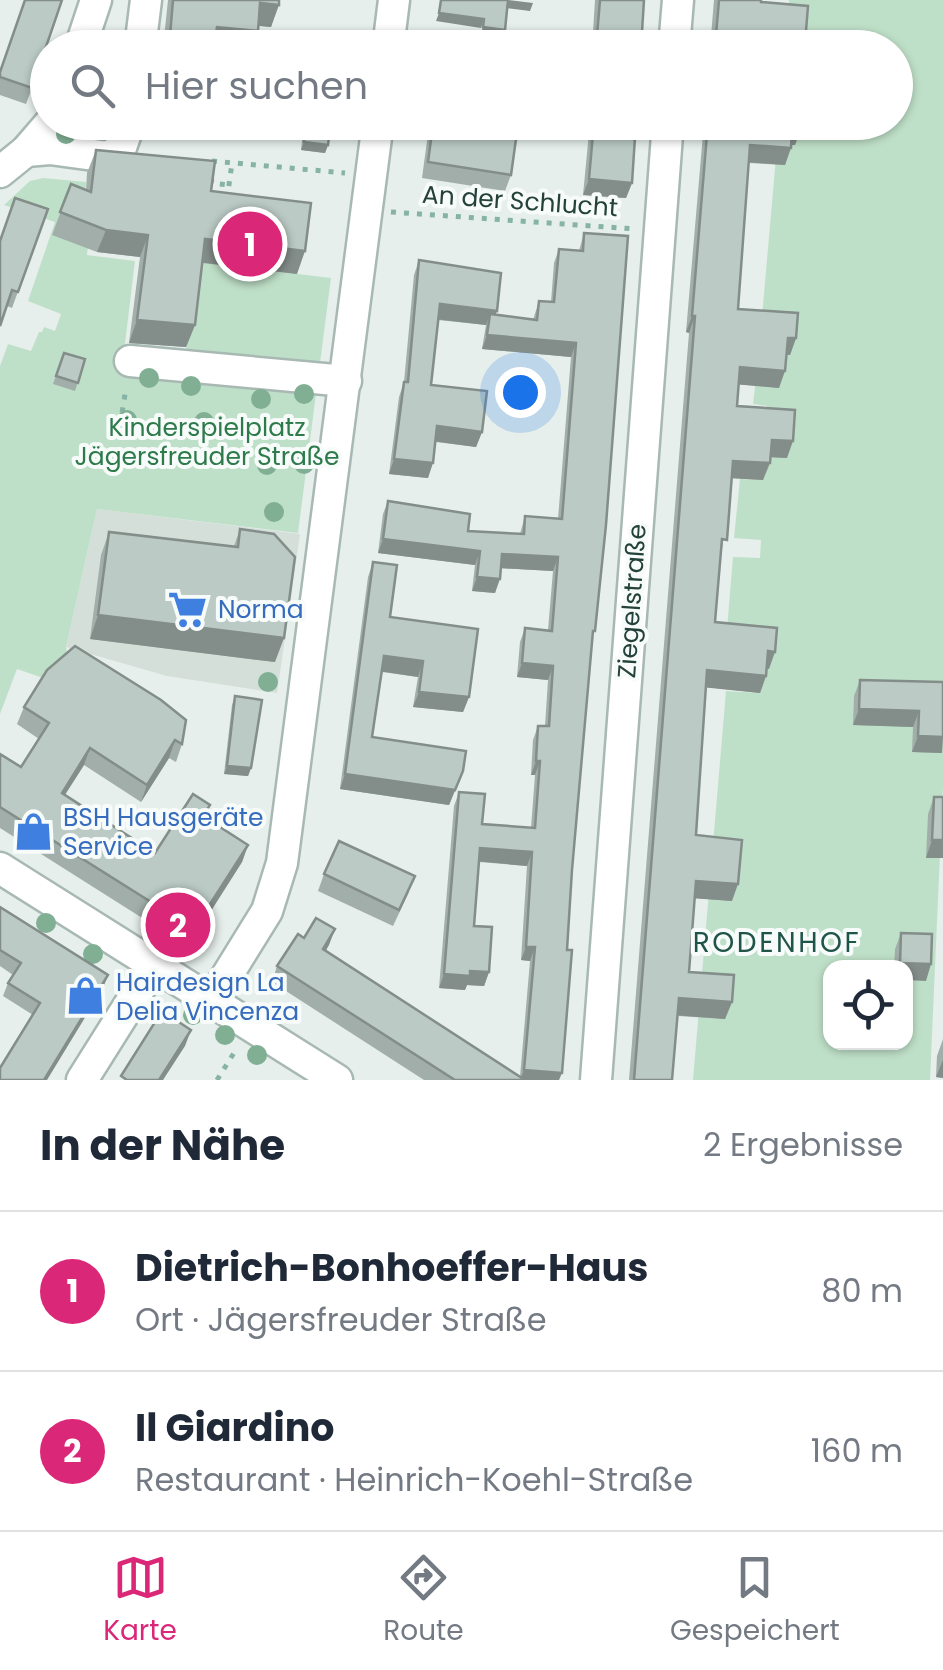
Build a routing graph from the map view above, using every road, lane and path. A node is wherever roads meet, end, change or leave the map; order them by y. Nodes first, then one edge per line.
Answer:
1 (96, 0) edge
2 (146, 0) edge
3 (394, 0) edge
4 (678, 0) edge
5 (86, 30) edge
6 (142, 30) edge
7 (390, 30) edge
8 (676, 30) edge
9 (35, 140) edge
10 (124, 140) edge
11 (376, 140) edge
12 (667, 140) edge
13 (26, 151) junction
14 (212, 161) edge
15 (232, 162) junction
16 (200, 166) edge
17 (0, 172) edge
18 (347, 173) dead end
19 (229, 185) junction
20 (227, 201) edge
21 (388, 212) dead end
22 (648, 230) dead end
23 (130, 361) joint
24 (346, 381) junction
25 (118, 438) dead end
26 (0, 868) edge
27 (155, 964) junction
28 (212, 1000) junction
29 (252, 1025) junction
30 (82, 1080) edge
31 (217, 1080) edge
32 (337, 1080) edge
33 (596, 1080) edge

1 - 5 street
2 - 6 street
3 - 7 street
4 - 8 street
9 - 13 street
10 - 13 street
11 - 24 street
12 - 33 street, Ziegelstraße
13 - 17 street
14 - 15 path
15 - 18 path
15 - 19 path
16 - 19 path
19 - 20 path
21 - 22 path, An der Schlucht
23 - 24 street
23 - 25 path
24 - 28 street
26 - 27 street
27 - 28 street
27 - 30 street
28 - 29 street
29 - 31 path
29 - 32 street

